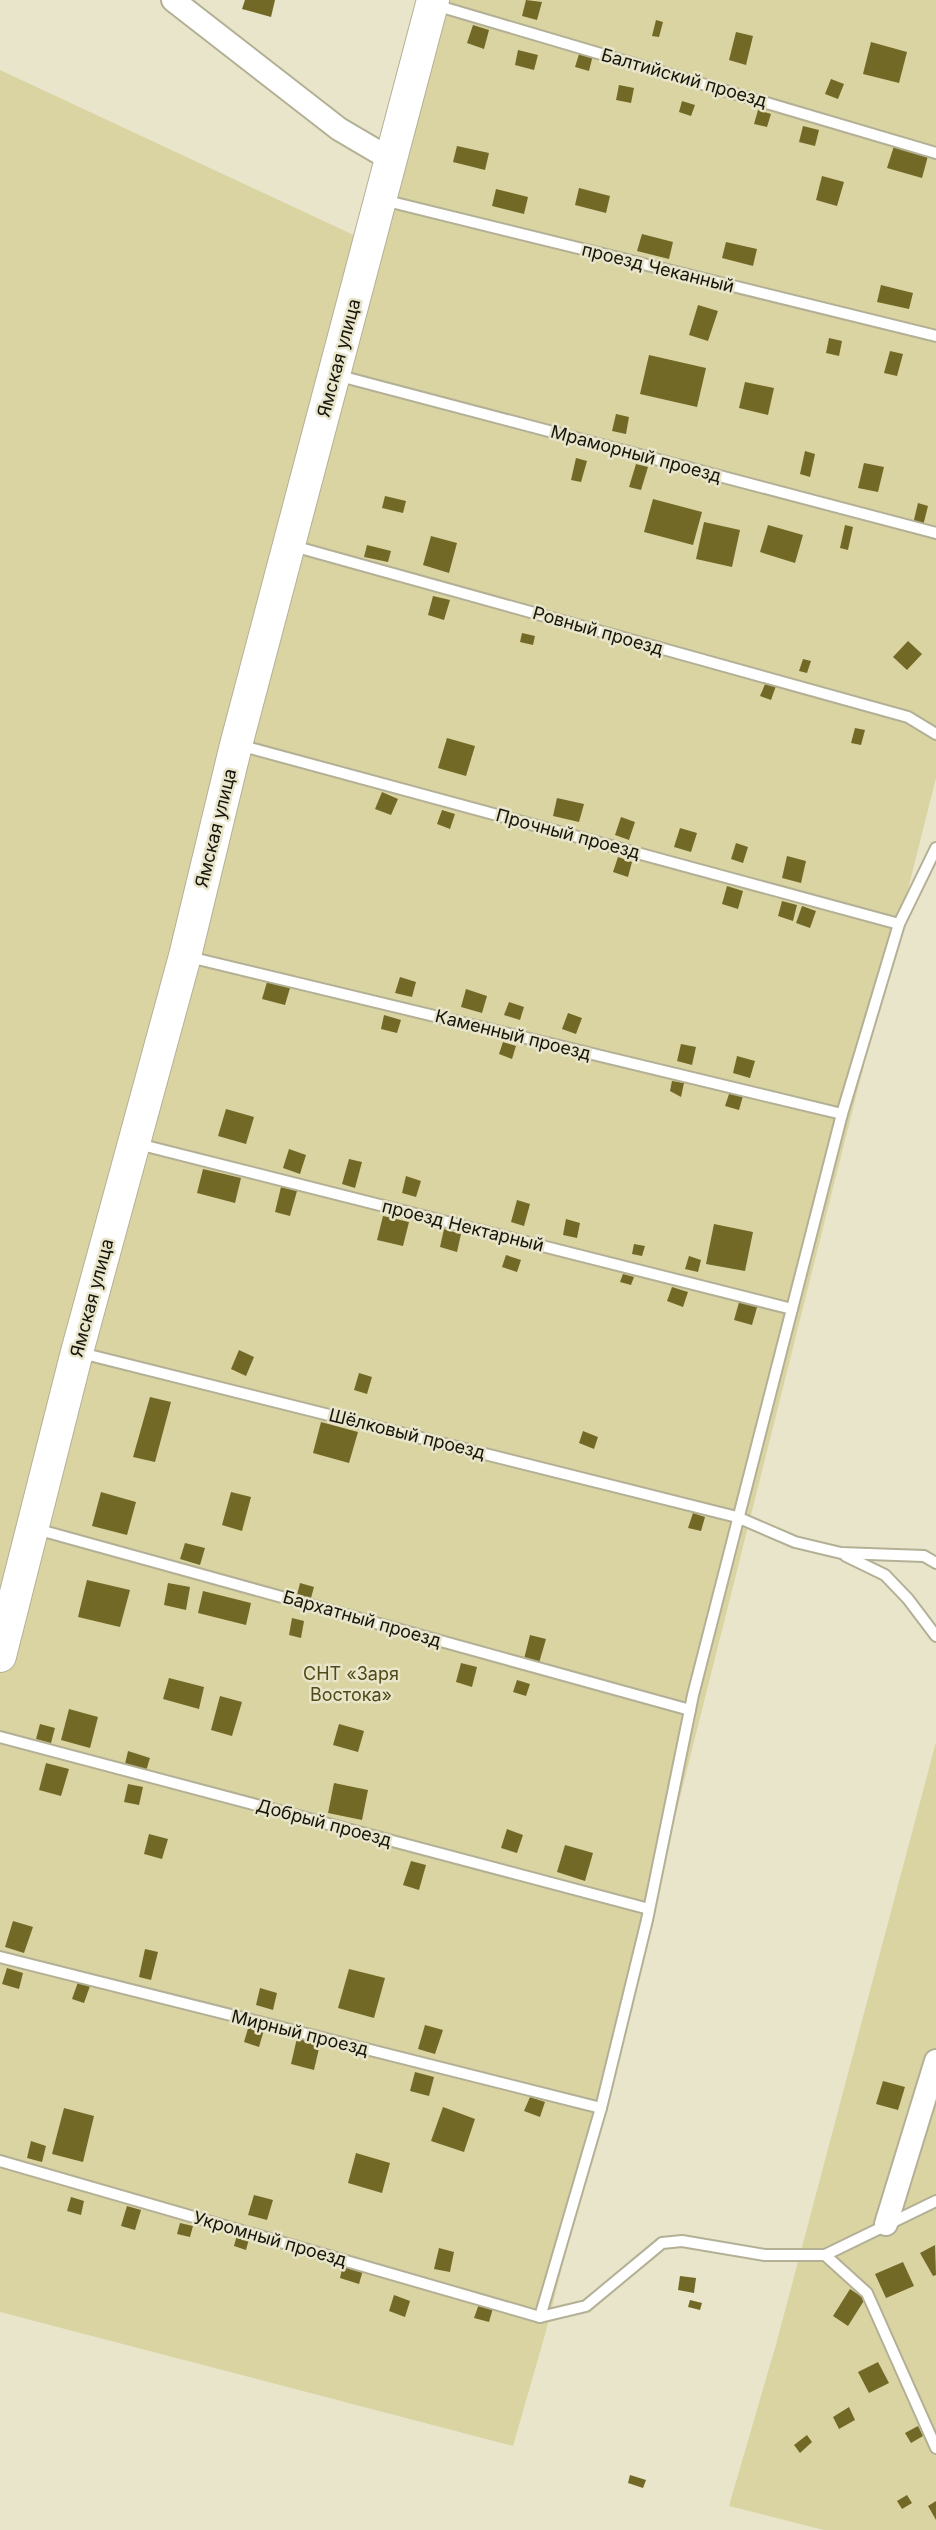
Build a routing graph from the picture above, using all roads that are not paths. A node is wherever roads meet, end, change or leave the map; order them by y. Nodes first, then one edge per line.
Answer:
1 (173, 0) edge
2 (432, 2) edge
3 (936, 153) edge
4 (390, 159) junction
5 (381, 200) junction
6 (936, 336) edge
7 (335, 375) junction
8 (936, 533) edge
9 (289, 544) junction
10 (936, 734) edge
11 (236, 744) junction
12 (936, 848) edge
13 (899, 924) junction
14 (185, 956) junction
15 (842, 1114) junction
16 (134, 1143) junction
17 (792, 1309) junction
18 (77, 1352) junction
19 (737, 1517) junction
20 (33, 1528) junction
21 (841, 1553) junction
22 (936, 1563) edge
23 (936, 1636) edge
24 (0, 1656) edge
25 (690, 1710) junction
26 (0, 1737) edge
27 (649, 1909) junction
28 (0, 1957) edge
29 (936, 2061) edge
30 (601, 2108) junction
31 (0, 2161) edge
32 (936, 2201) edge
33 (886, 2224) junction
34 (825, 2255) junction
35 (540, 2317) junction
36 (936, 2448) edge

1 - 4 street
2 - 3 lane, Балтийский проезд
2 - 4 street, Ямская улица
4 - 5 street, Ямская улица
5 - 6 lane, проезд Чеканный
5 - 7 street, Ямская улица
7 - 8 lane, Мраморный проезд
7 - 9 street, Ямская улица
9 - 10 lane, Ровный проезд
9 - 11 street, Ямская улица
11 - 13 lane, Прочный проезд
11 - 14 street, Ямская улица
12 - 13 lane
13 - 15 lane
14 - 15 lane, Каменный проезд
14 - 16 street, Ямская улица
15 - 17 lane
16 - 17 lane, проезд Нектарный
16 - 18 street, Ямская улица
17 - 19 lane
18 - 19 lane, Шёлковый проезд
18 - 20 street, Ямская улица
19 - 21 lane, Шёлковый проезд
19 - 25 lane
20 - 24 street, Ямская улица
20 - 25 lane, Бархатный проезд
21 - 22 lane
21 - 23 lane
25 - 27 lane
26 - 27 lane, Добрый проезд
27 - 30 lane
28 - 30 lane, Мирный проезд
29 - 33 street
30 - 35 lane
31 - 35 lane, Укромный проезд
32 - 33 lane
33 - 34 lane
34 - 35 lane
34 - 36 lane

